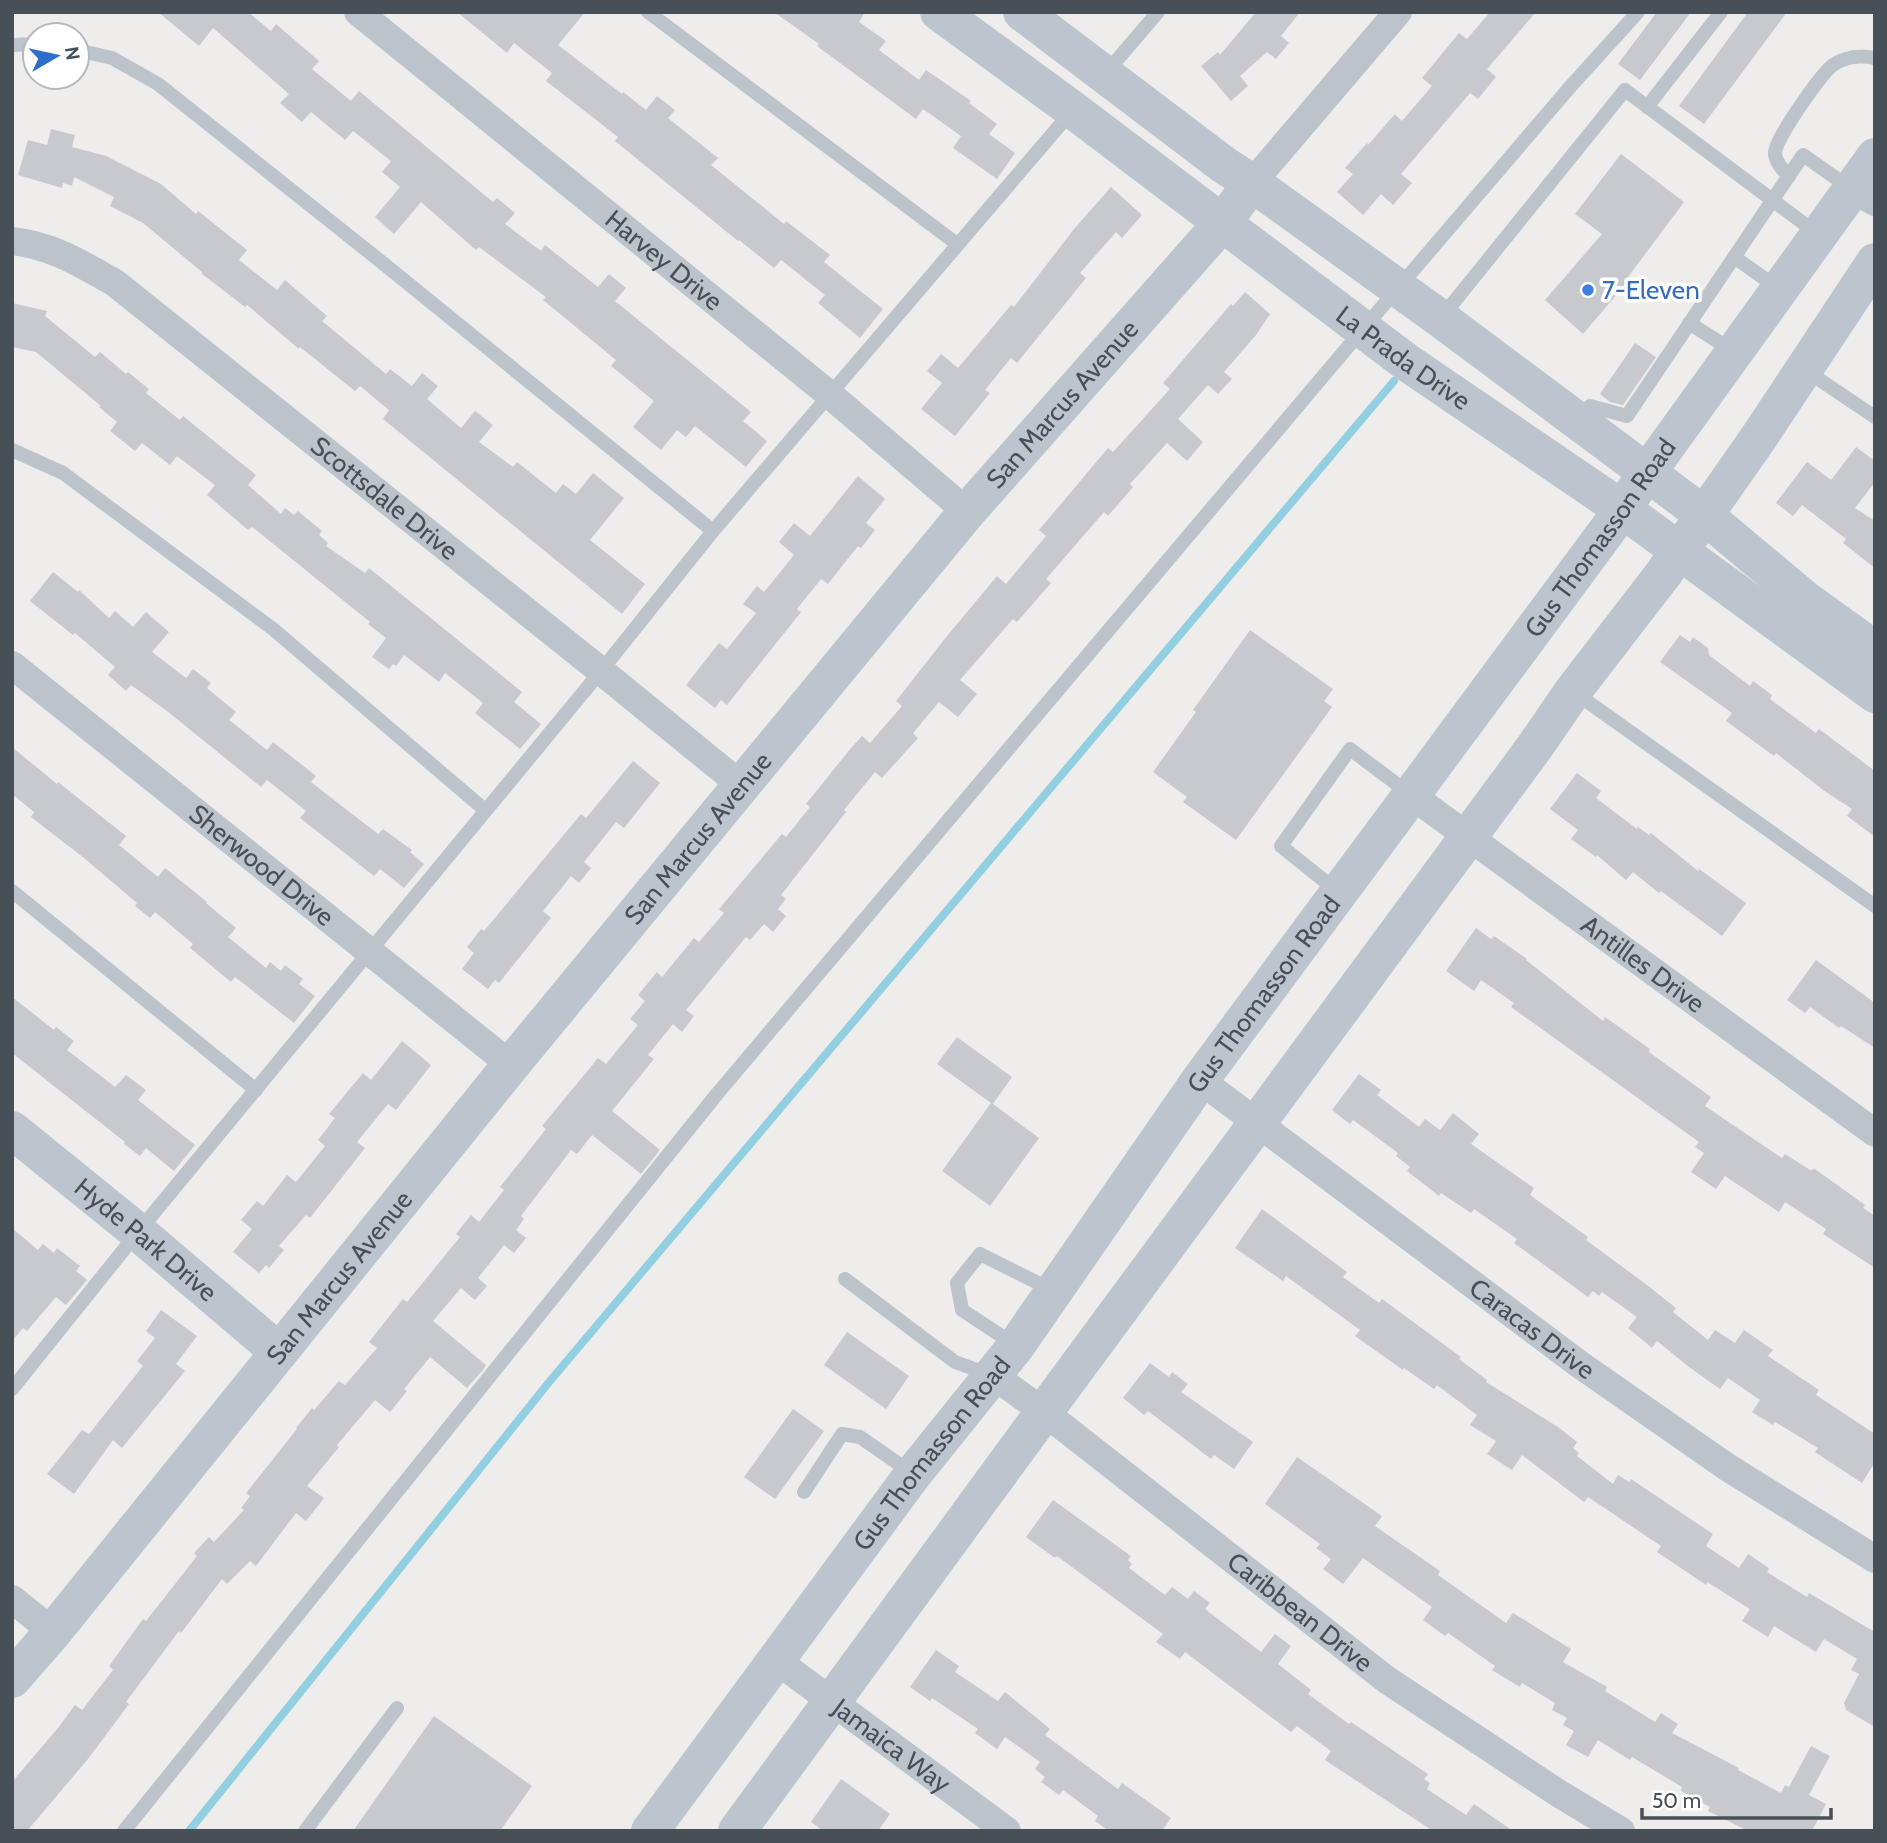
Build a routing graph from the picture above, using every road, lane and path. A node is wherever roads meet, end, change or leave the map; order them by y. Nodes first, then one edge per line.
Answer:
1 (358, 12) edge
2 (648, 12) edge
3 (939, 12) edge
4 (1021, 12) edge
5 (1158, 12) edge
6 (1398, 12) edge
7 (1638, 12) edge
8 (1721, 12) edge
9 (91, 53) edge
10 (1875, 58) edge
11 (1104, 75) junction
12 (1647, 107) junction
13 (1073, 110) junction
14 (1875, 156) edge
15 (1789, 176) junction
16 (1252, 183) junction
17 (1863, 195) edge
18 (1773, 201) junction
19 (1223, 222) junction
20 (1819, 234) junction
21 (12, 241) edge
22 (957, 244) junction
23 (1734, 257) junction
24 (1875, 261) edge
25 (1398, 288) junction
26 (1779, 289) junction
27 (1441, 319) junction
28 (1689, 323) junction
29 (1363, 329) junction
30 (1734, 352) junction
31 (1804, 369) junction
32 (830, 396) junction
33 (1875, 417) edge
34 (1578, 422) junction
35 (12, 450) edge
36 (1647, 473) junction
37 (1622, 509) junction
38 (967, 512) junction
39 (1704, 515) junction
40 (713, 531) junction
41 (1679, 551) junction
42 (1875, 650) edge
43 (12, 665) edge
44 (601, 671) junction
45 (1573, 691) junction
46 (1875, 694) edge
47 (741, 785) junction
48 (1412, 795) junction
49 (485, 810) junction
50 (1469, 837) junction
51 (12, 891) edge
52 (1339, 894) junction
53 (1875, 906) edge
54 (370, 951) junction
55 (511, 1065) junction
56 (1200, 1080) junction
57 (256, 1090) junction
58 (1258, 1123) junction
59 (12, 1130) edge
60 (1875, 1133) edge
61 (138, 1232) junction
62 (845, 1279) dead end
63 (1054, 1290) junction
64 (1016, 1346) junction
65 (279, 1352) junction
66 (17, 1372) edge
67 (993, 1375) junction
68 (12, 1390) edge
69 (1044, 1412) junction
70 (913, 1474) junction
71 (804, 1492) dead end
72 (1875, 1559) edge
73 (12, 1599) edge
74 (52, 1632) junction
75 (776, 1660) junction
76 (12, 1679) edge
77 (833, 1702) junction
78 (397, 1708) dead end
79 (124, 1831) edge
80 (305, 1831) edge
81 (650, 1831) edge
82 (737, 1831) edge
83 (1007, 1831) edge
84 (1620, 1831) edge

1 - 32 street, Harvey Drive
2 - 22 lane
3 - 13 main road, La Prada Drive
4 - 11 main road, La Prada Drive
5 - 11 lane
6 - 16 street, San Marcus Avenue
7 - 25 lane
8 - 12 lane
9 - 40 lane
10 - 15 lane
11 - 16 main road, La Prada Drive
12 - 18 lane
12 - 27 lane
13 - 19 main road, La Prada Drive
13 - 22 lane
14 - 17 main road, Gus Thomasson Road
15 - 17 lane
15 - 18 lane
16 - 19 main road, San Marcus Avenue
16 - 25 main road, La Prada Drive
17 - 20 main road, Gus Thomasson Road
18 - 20 lane
18 - 23 lane
19 - 29 main road, La Prada Drive
19 - 38 main road, San Marcus Avenue
20 - 26 main road, Gus Thomasson Road
21 - 44 street, Scottsdale Drive
22 - 32 lane
23 - 26 lane
23 - 28 lane
24 - 31 main road
25 - 27 main road, La Prada Drive
25 - 29 lane
26 - 30 main road, Gus Thomasson Road
27 - 34 main road, La Prada Drive
28 - 30 lane
28 - 34 lane
29 - 37 main road, La Prada Drive
29 - 79 lane
30 - 36 main road, Gus Thomasson Road
31 - 33 lane
31 - 39 main road
32 - 38 street, Harvey Drive
32 - 40 lane
34 - 36 main road, La Prada Drive
35 - 49 lane
36 - 37 main road, Gus Thomasson Road
36 - 39 main road, La Prada Drive
37 - 41 main road, La Prada Drive
37 - 48 main road, Gus Thomasson Road
38 - 47 main road, San Marcus Avenue
39 - 41 main road
39 - 42 main road, La Prada Drive
40 - 44 lane
41 - 45 main road
41 - 46 main road, La Prada Drive
43 - 54 street, Sherwood Drive
44 - 47 street, Scottsdale Drive
44 - 49 lane
45 - 50 main road
45 - 53 lane
47 - 55 main road, San Marcus Avenue
48 - 50 street, Antilles Drive
48 - 52 main road, Gus Thomasson Road
48 - 52 lane
49 - 54 lane
50 - 58 main road
50 - 60 street, Antilles Drive
51 - 57 lane
52 - 56 main road, Gus Thomasson Road
54 - 55 street, Sherwood Drive
54 - 57 lane
55 - 65 main road, San Marcus Avenue
56 - 58 street, Caracas Drive
56 - 63 main road, Gus Thomasson Road
57 - 61 lane
58 - 69 main road
58 - 72 street, Caracas Drive
59 - 61 main road, Hyde Park Drive
61 - 65 main road, Hyde Park Drive
61 - 66 lane
62 - 67 lane
63 - 64 main road, Gus Thomasson Road
63 - 64 lane
64 - 67 main road, Gus Thomasson Road
65 - 74 main road, San Marcus Avenue
66 - 68 lane
67 - 69 street, Caribbean Drive
67 - 70 main road, Gus Thomasson Road
69 - 77 main road
69 - 84 street, Caribbean Drive
70 - 71 lane
70 - 75 main road, Gus Thomasson Road
73 - 74 street
74 - 76 main road, San Marcus Avenue
75 - 77 street, Jamaica Way
75 - 81 main road, Gus Thomasson Road
77 - 82 main road
77 - 83 street, Jamaica Way
78 - 80 lane

